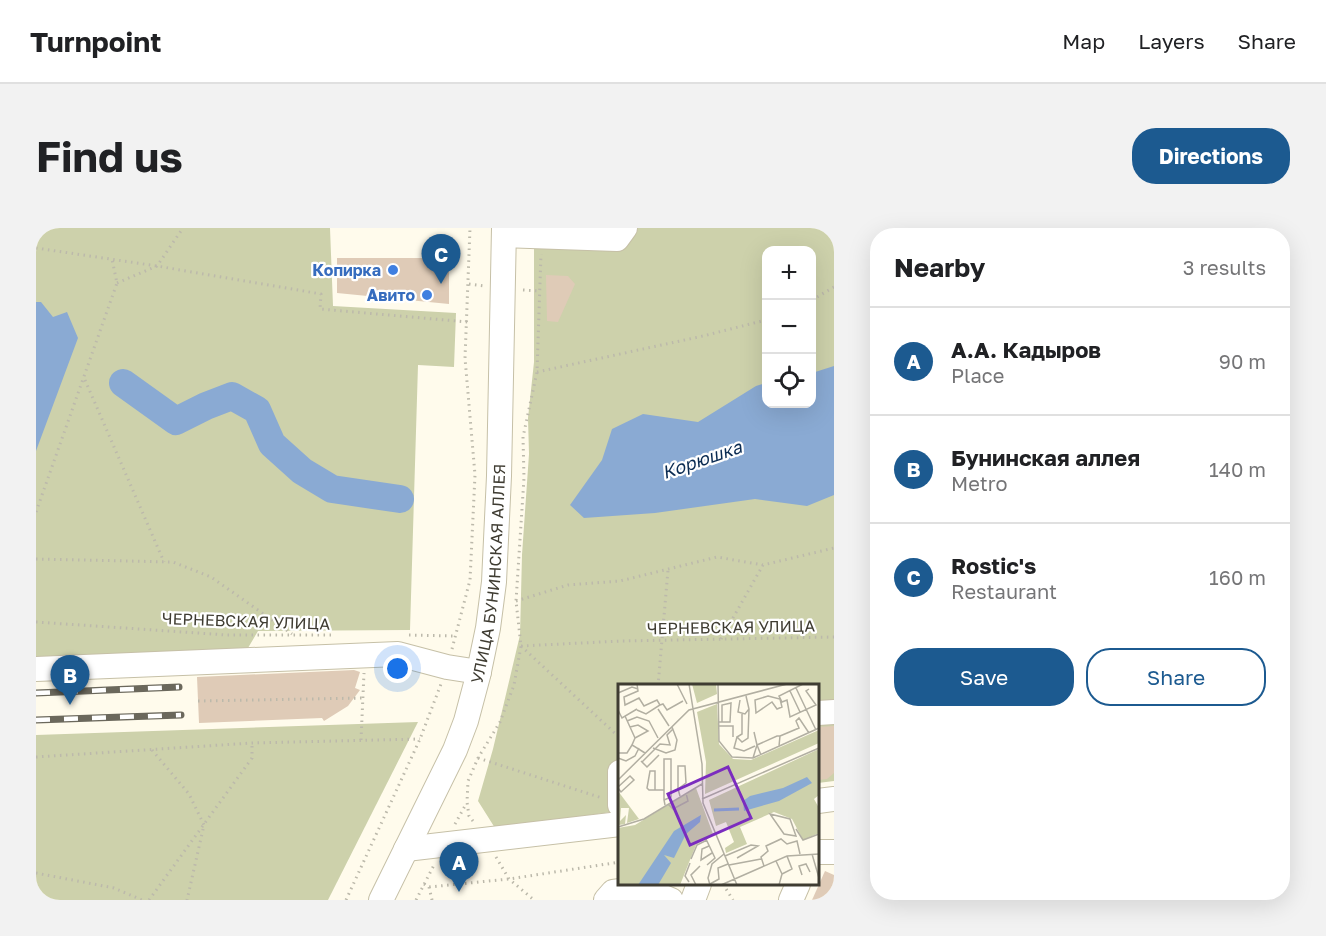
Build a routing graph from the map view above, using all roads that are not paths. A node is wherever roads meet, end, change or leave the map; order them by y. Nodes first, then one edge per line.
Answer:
1 (625, 228) edge
2 (504, 231) edge
3 (36, 669) edge
4 (479, 672) junction
5 (834, 712) edge
6 (819, 713) edge
7 (834, 799) edge
8 (819, 801) edge
9 (618, 824) edge
10 (406, 849) junction
11 (699, 885) edge
12 (798, 885) edge
13 (381, 900) edge
14 (606, 900) edge
15 (671, 900) edge
16 (693, 900) edge
17 (791, 900) edge

1 - 2 street
2 - 4 street, УЛИЦА БУНИНСКАЯ АЛЛЕЯ
3 - 4 street
4 - 10 street, УЛИЦА БУНИНСКАЯ АЛЛЕЯ
5 - 6 street
7 - 8 street
9 - 10 street
10 - 13 street, УЛИЦА БУНИНСКАЯ АЛЛЕЯ
11 - 16 street
12 - 17 street
14 - 15 street

